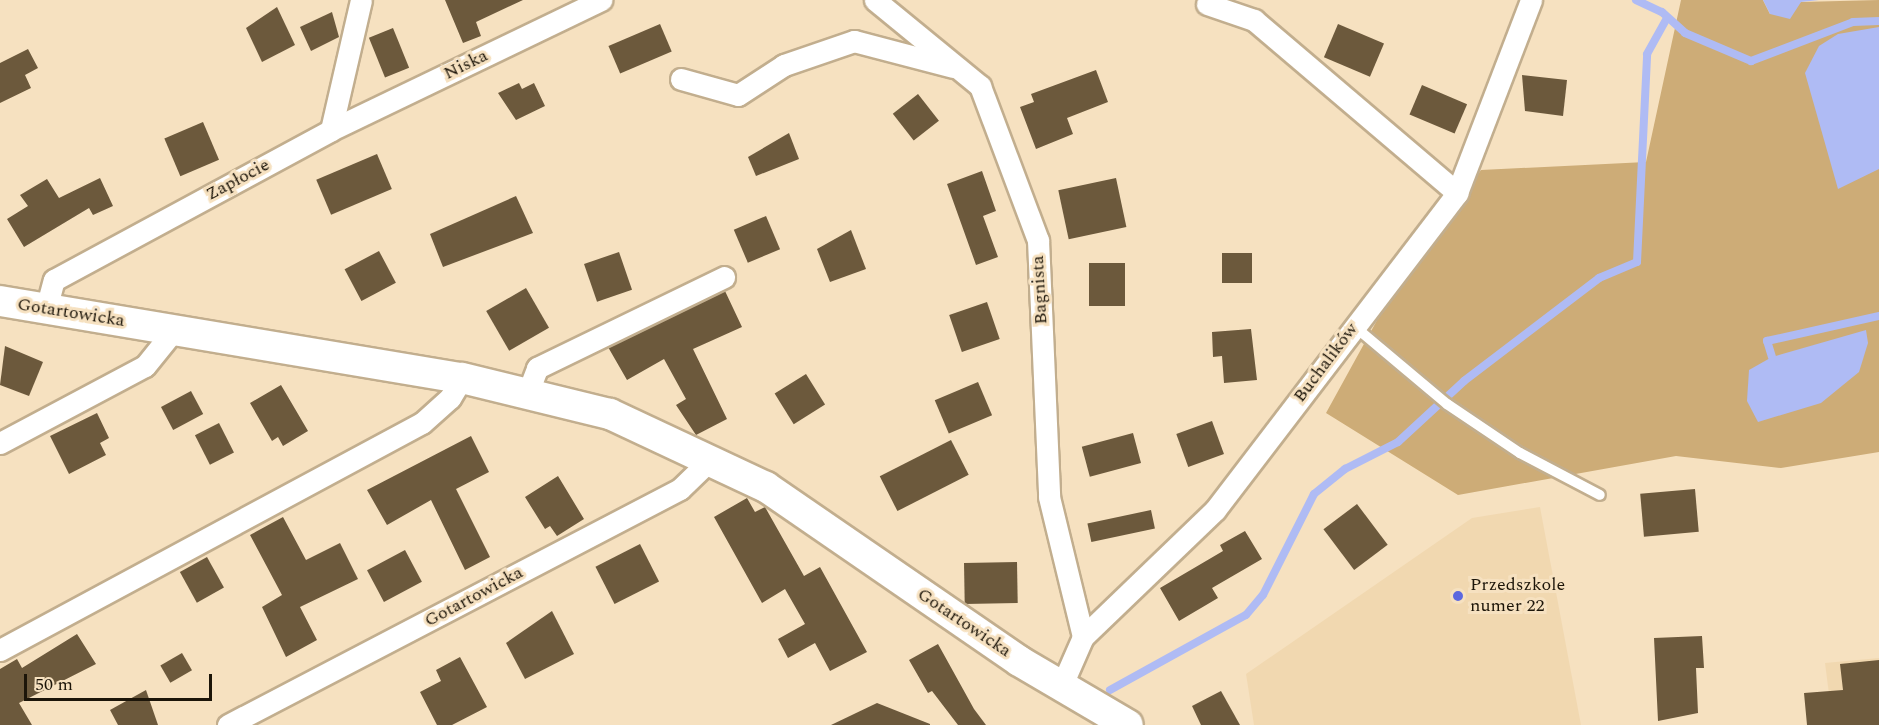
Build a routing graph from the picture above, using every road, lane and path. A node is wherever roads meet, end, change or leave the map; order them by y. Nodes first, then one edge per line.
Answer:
1 (361, 0) edge
2 (601, 0) edge
3 (875, 0) edge
4 (1531, 0) edge
5 (1207, 4) dead end
6 (959, 69) junction
7 (681, 79) dead end
8 (331, 130) junction
9 (1457, 193) junction
10 (724, 277) dead end
11 (0, 301) edge
12 (46, 309) junction
13 (1354, 326) junction
14 (174, 330) junction
15 (462, 378) junction
16 (528, 392) junction
17 (0, 443) edge
18 (712, 458) junction
19 (1600, 495) dead end
20 (1083, 637) junction
21 (0, 650) edge
22 (1061, 687) junction
23 (228, 725) edge
24 (1128, 725) edge

1 - 8 street
2 - 8 street, Niska
3 - 6 street, Bagnista
4 - 9 street, Buchalików
5 - 9 street
6 - 7 street
6 - 20 street, Bagnista
8 - 12 street, Zapłocie
9 - 13 street, Buchalików
10 - 16 street
11 - 12 street, Gotartowicka
12 - 14 street, Gotartowicka
13 - 19 lane
13 - 20 street, Buchalików
14 - 15 street, Gotartowicka
14 - 17 street
15 - 16 street, Gotartowicka
15 - 21 street
16 - 18 street, Gotartowicka
18 - 22 street, Gotartowicka
18 - 23 street, Gotartowicka
20 - 22 street, Buchalików
22 - 24 street, Gotartowicka

